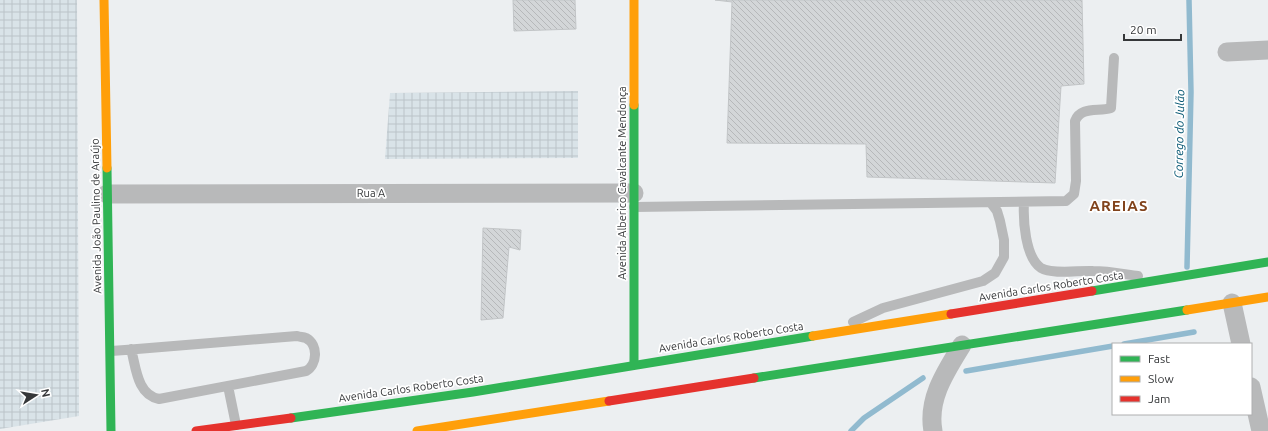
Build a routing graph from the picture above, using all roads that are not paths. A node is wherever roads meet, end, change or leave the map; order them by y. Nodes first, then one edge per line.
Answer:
1 (104, 0) edge
2 (634, 0) edge
3 (1268, 50) edge
4 (1227, 52) dead end
5 (1114, 58) dead end
6 (107, 194) junction
7 (634, 200) junction
8 (1024, 202) junction
9 (991, 203) junction
10 (1268, 262) edge
11 (1164, 280) junction
12 (1268, 297) edge
13 (1232, 303) junction
14 (832, 333) junction
15 (1241, 343) edge
16 (962, 345) junction
17 (131, 349) junction
18 (111, 351) junction
19 (634, 365) junction
20 (228, 386) junction
21 (1252, 391) edge
22 (236, 425) junction
23 (111, 431) edge
24 (196, 431) edge
25 (417, 431) edge
26 (933, 431) edge
27 (1261, 431) edge

1 - 6 main road, Avenida João Paulino de Araújo
2 - 7 main road, Avenida Alberico Cavalcante Mendonça
3 - 4 street
5 - 8 lane
6 - 7 street, Rua A
6 - 18 main road, Avenida João Paulino de Araújo
7 - 9 lane
7 - 19 main road, Avenida Alberico Cavalcante Mendonça
8 - 9 lane
8 - 11 lane
9 - 14 lane
10 - 11 main road, Avenida Carlos Roberto Costa
11 - 14 main road, Avenida Carlos Roberto Costa
12 - 13 main road
13 - 15 street
13 - 16 main road
14 - 19 main road, Avenida Carlos Roberto Costa
16 - 25 main road
16 - 26 street
17 - 18 lane
17 - 20 lane
17 - 20 lane
18 - 23 main road, Avenida João Paulino de Araújo
19 - 22 main road, Avenida Carlos Roberto Costa
20 - 22 lane
21 - 27 street
22 - 24 main road, Avenida Carlos Roberto Costa

